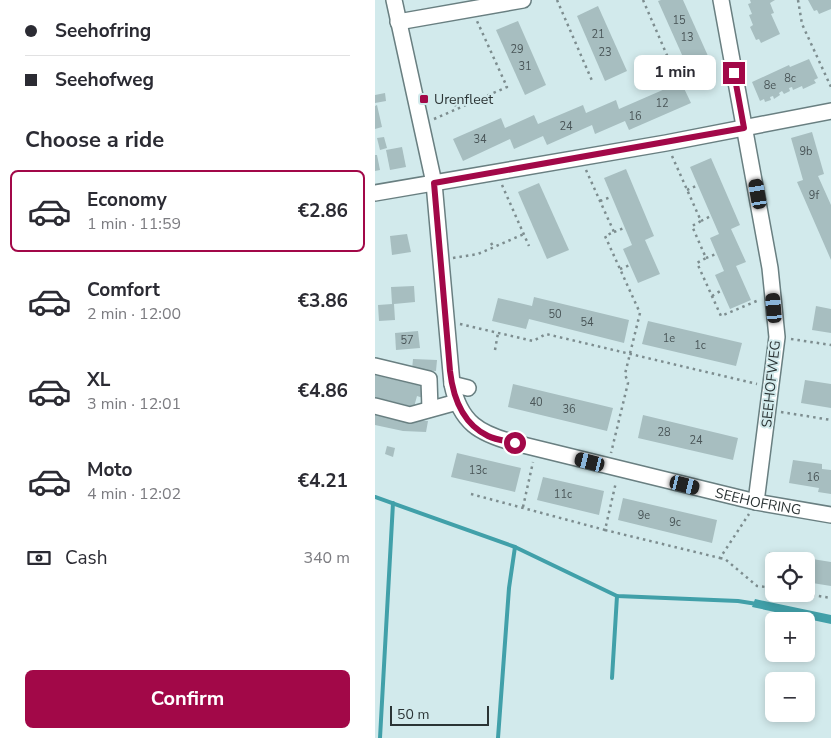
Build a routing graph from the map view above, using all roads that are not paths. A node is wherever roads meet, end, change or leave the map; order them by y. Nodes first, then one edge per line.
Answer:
1 (393, 0) edge
2 (523, 0) edge
3 (721, 0) edge
4 (398, 22) junction
5 (831, 111) edge
6 (744, 128) junction
7 (434, 183) junction
8 (375, 193) edge
9 (375, 366) edge
10 (452, 384) junction
11 (467, 388) dead end
12 (457, 402) junction
13 (375, 406) edge
14 (430, 409) junction
15 (757, 502) junction
16 (831, 515) edge

1 - 4 street, SEEHOFRING
2 - 4 street
3 - 6 street, SEEHOFWEG
4 - 7 street, SEEHOFRING
5 - 6 street
6 - 7 street
6 - 15 street, SEEHOFWEG
7 - 8 street
7 - 10 street, SEEHOFRING
9 - 14 street
10 - 11 street
10 - 12 street, SEEHOFRING
12 - 14 street
12 - 15 street, SEEHOFRING
13 - 14 street
15 - 16 street, SEEHOFRING

